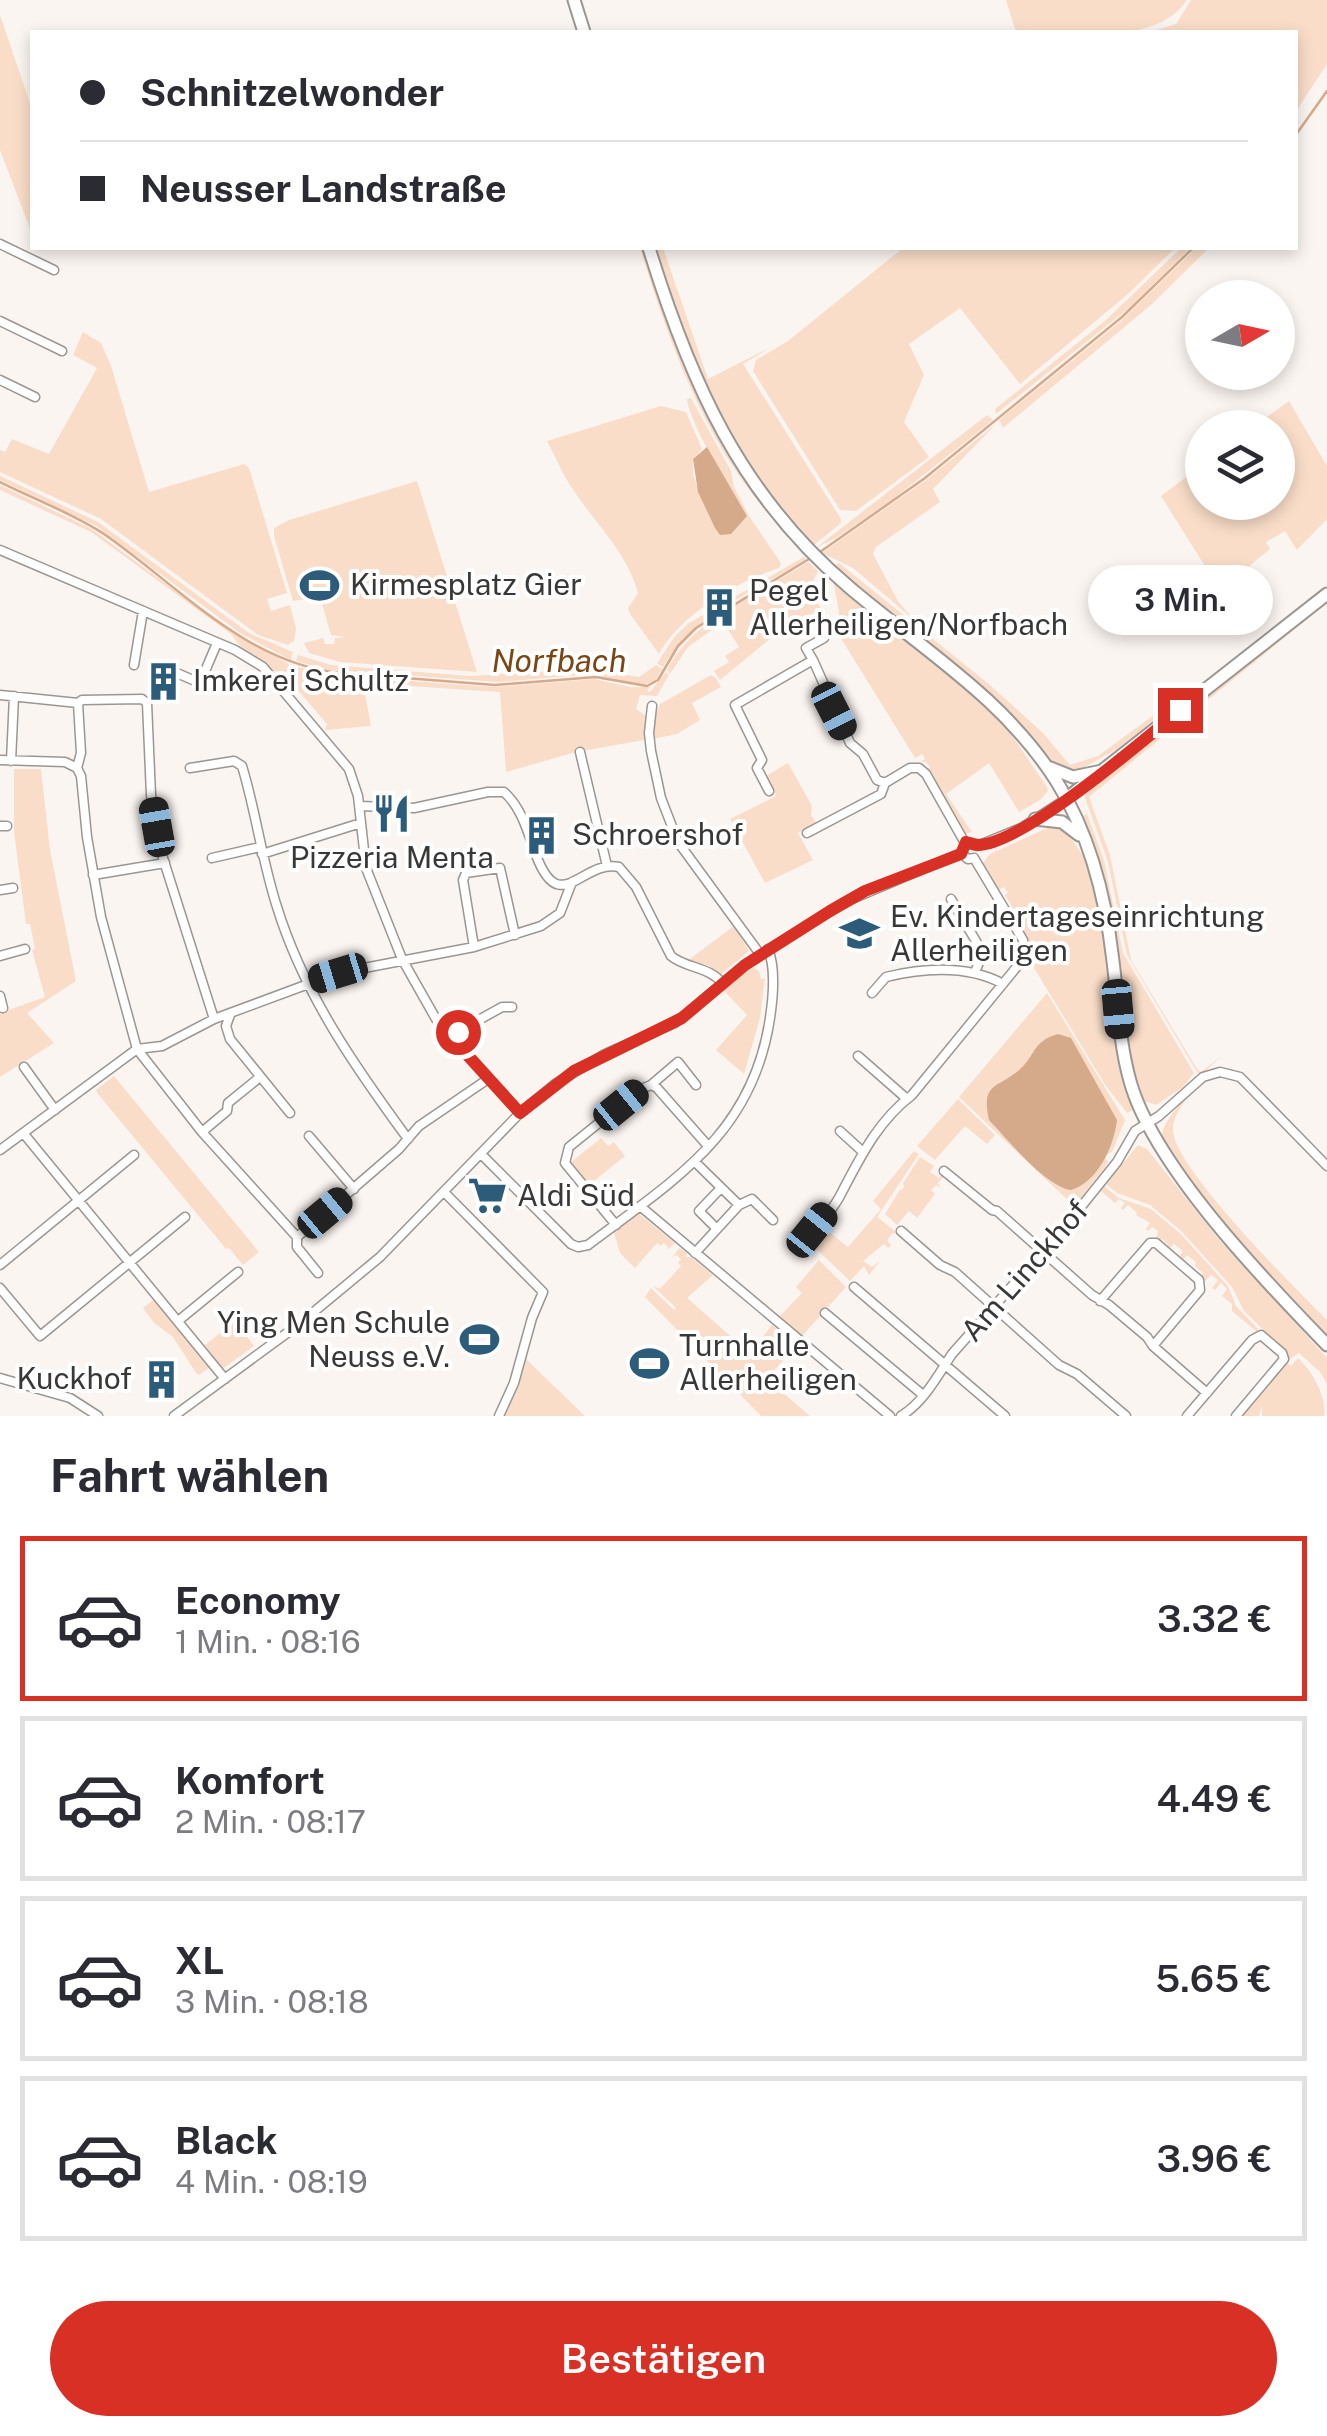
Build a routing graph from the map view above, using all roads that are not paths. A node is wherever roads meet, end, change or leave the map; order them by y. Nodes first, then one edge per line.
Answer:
1 (574, 0) edge
2 (583, 30) edge
3 (0, 244) edge
4 (650, 250) edge
5 (54, 270) dead end
6 (0, 321) edge
7 (62, 351) dead end
8 (0, 380) edge
9 (35, 397) dead end
10 (0, 550) edge
11 (1327, 594) edge
12 (143, 611) junction
13 (824, 638) dead end
14 (218, 643) junction
15 (812, 660) junction
16 (134, 665) dead end
17 (172, 671) dead end
18 (0, 695) edge
19 (14, 696) junction
20 (78, 703) junction
21 (652, 706) dead end
22 (580, 752) dead end
23 (0, 760) edge
24 (11, 760) junction
25 (1046, 767) junction
26 (77, 768) junction
27 (190, 768) dead end
28 (1106, 770) junction
29 (885, 783) junction
30 (768, 791) dead end
31 (1066, 799) junction
32 (360, 806) junction
33 (1035, 819) junction
34 (360, 823) junction
35 (807, 833) dead end
36 (966, 842) junction
37 (1085, 842) junction
38 (977, 846) junction
39 (261, 851) junction
40 (961, 854) junction
41 (212, 858) dead end
42 (974, 858) junction
43 (165, 863) junction
44 (607, 866) junction
45 (93, 875) junction
46 (572, 882) junction
47 (13, 888) dead end
48 (0, 890) edge
49 (950, 899) dead end
50 (515, 935) junction
51 (474, 946) junction
52 (25, 949) dead end
53 (764, 952) junction
54 (0, 956) edge
55 (402, 960) junction
56 (975, 972) junction
57 (306, 983) junction
58 (723, 984) junction
59 (1003, 984) junction
60 (872, 994) dead end
61 (0, 996) edge
62 (512, 1007) dead end
63 (3, 1008) dead end
64 (230, 1016) junction
65 (214, 1019) junction
66 (450, 1036) junction
67 (136, 1049) junction
68 (858, 1056) dead end
69 (24, 1067) dead end
70 (260, 1077) junction
71 (488, 1079) junction
72 (696, 1084) dead end
73 (651, 1085) junction
74 (908, 1099) junction
75 (56, 1110) junction
76 (290, 1113) dead end
77 (520, 1113) junction
78 (1146, 1124) junction
79 (840, 1131) dead end
80 (202, 1132) junction
81 (24, 1134) junction
82 (309, 1136) dead end
83 (408, 1140) junction
84 (708, 1146) junction
85 (0, 1150) edge
86 (863, 1152) junction
87 (134, 1154) dead end
88 (481, 1154) junction
89 (694, 1161) junction
90 (1327, 1166) edge
91 (944, 1171) dead end
92 (721, 1188) junction
93 (354, 1189) junction
94 (444, 1192) junction
95 (79, 1200) junction
96 (739, 1205) junction
97 (640, 1206) junction
98 (185, 1217) dead end
99 (773, 1220) dead end
100 (616, 1225) junction
101 (717, 1229) junction
102 (900, 1231) dead end
103 (297, 1237) junction
104 (802, 1243) dead end
105 (1043, 1252) junction
106 (696, 1253) junction
107 (130, 1262) junction
108 (0, 1265) edge
109 (238, 1272) dead end
110 (318, 1273) dead end
111 (854, 1287) dead end
112 (0, 1288) edge
113 (1100, 1301) junction
114 (994, 1308) junction
115 (825, 1312) dead end
116 (178, 1321) junction
117 (1327, 1345) edge
118 (1153, 1346) junction
119 (946, 1364) junction
120 (0, 1378) edge
121 (224, 1378) junction
122 (1207, 1392) junction
123 (923, 1395) junction
124 (98, 1416) edge
125 (174, 1416) edge
126 (499, 1416) edge
127 (890, 1416) edge
128 (900, 1416) edge
129 (1005, 1416) edge
130 (1126, 1416) edge
131 (1188, 1416) edge
132 (1236, 1416) edge

1 - 2 main road
3 - 5 street
4 - 25 main road
6 - 7 street
8 - 9 street
10 - 12 street
11 - 28 main road
12 - 14 street
12 - 16 street
13 - 15 street
14 - 17 street
14 - 32 street
15 - 29 street
15 - 30 street
18 - 19 street
19 - 20 street
19 - 24 street
20 - 26 street
20 - 43 street
21 - 53 street
22 - 44 street
23 - 24 street
24 - 26 street
25 - 28 main road
25 - 31 main road
26 - 45 street
27 - 39 street
28 - 31 main road
29 - 35 street
29 - 36 street
31 - 33 street
31 - 37 main road
32 - 34 street
32 - 46 street
33 - 37 main road
33 - 38 street
34 - 39 street
34 - 55 street
36 - 38 street
36 - 40 street
37 - 78 main road
38 - 42 street
39 - 41 street
39 - 57 street
40 - 42 street
40 - 53 street
42 - 59 street
43 - 45 street
43 - 65 street
44 - 46 street
44 - 58 street
45 - 67 street
46 - 50 street
47 - 48 street
49 - 56 street
50 - 51 street
50 - 51 street
51 - 55 street
52 - 54 street
53 - 58 street
53 - 84 street
55 - 57 street
55 - 66 street
56 - 59 street
56 - 60 street
57 - 64 street
57 - 83 street
58 - 77 street
59 - 74 street
61 - 63 street
62 - 66 street
64 - 65 street
64 - 70 street
65 - 67 street
66 - 71 street
67 - 75 street
67 - 80 street
68 - 74 street
69 - 75 street
70 - 76 street
70 - 80 street
71 - 77 street
71 - 83 street
72 - 73 street
73 - 84 street
73 - 100 street
74 - 86 street
75 - 81 street
77 - 88 street
78 - 90 street, Am Linckhof
78 - 105 street, Am Linckhof
78 - 117 main road
79 - 86 street
80 - 103 street
81 - 85 street
81 - 95 street
82 - 93 street
83 - 93 street
84 - 89 street
86 - 104 street
87 - 95 street
88 - 94 street
88 - 100 street
89 - 92 street
89 - 97 street
91 - 105 street
92 - 96 street
92 - 101 street
93 - 103 street
94 - 121 street
94 - 126 street
95 - 107 street
95 - 108 street
96 - 99 street
96 - 101 street
97 - 100 street
97 - 106 street
98 - 107 street
101 - 106 street
102 - 114 street
103 - 110 street
105 - 113 street
105 - 114 street, Am Linckhof
106 - 127 street
107 - 112 street
107 - 116 street
109 - 116 street
111 - 119 street
113 - 118 street
113 - 118 street
114 - 119 street, Am Linckhof
114 - 130 street
115 - 123 street
116 - 121 street
118 - 122 street
119 - 123 street, Am Linckhof
119 - 129 street
120 - 124 street
121 - 125 street
122 - 131 street
122 - 132 street
123 - 128 street, Am Linckhof

